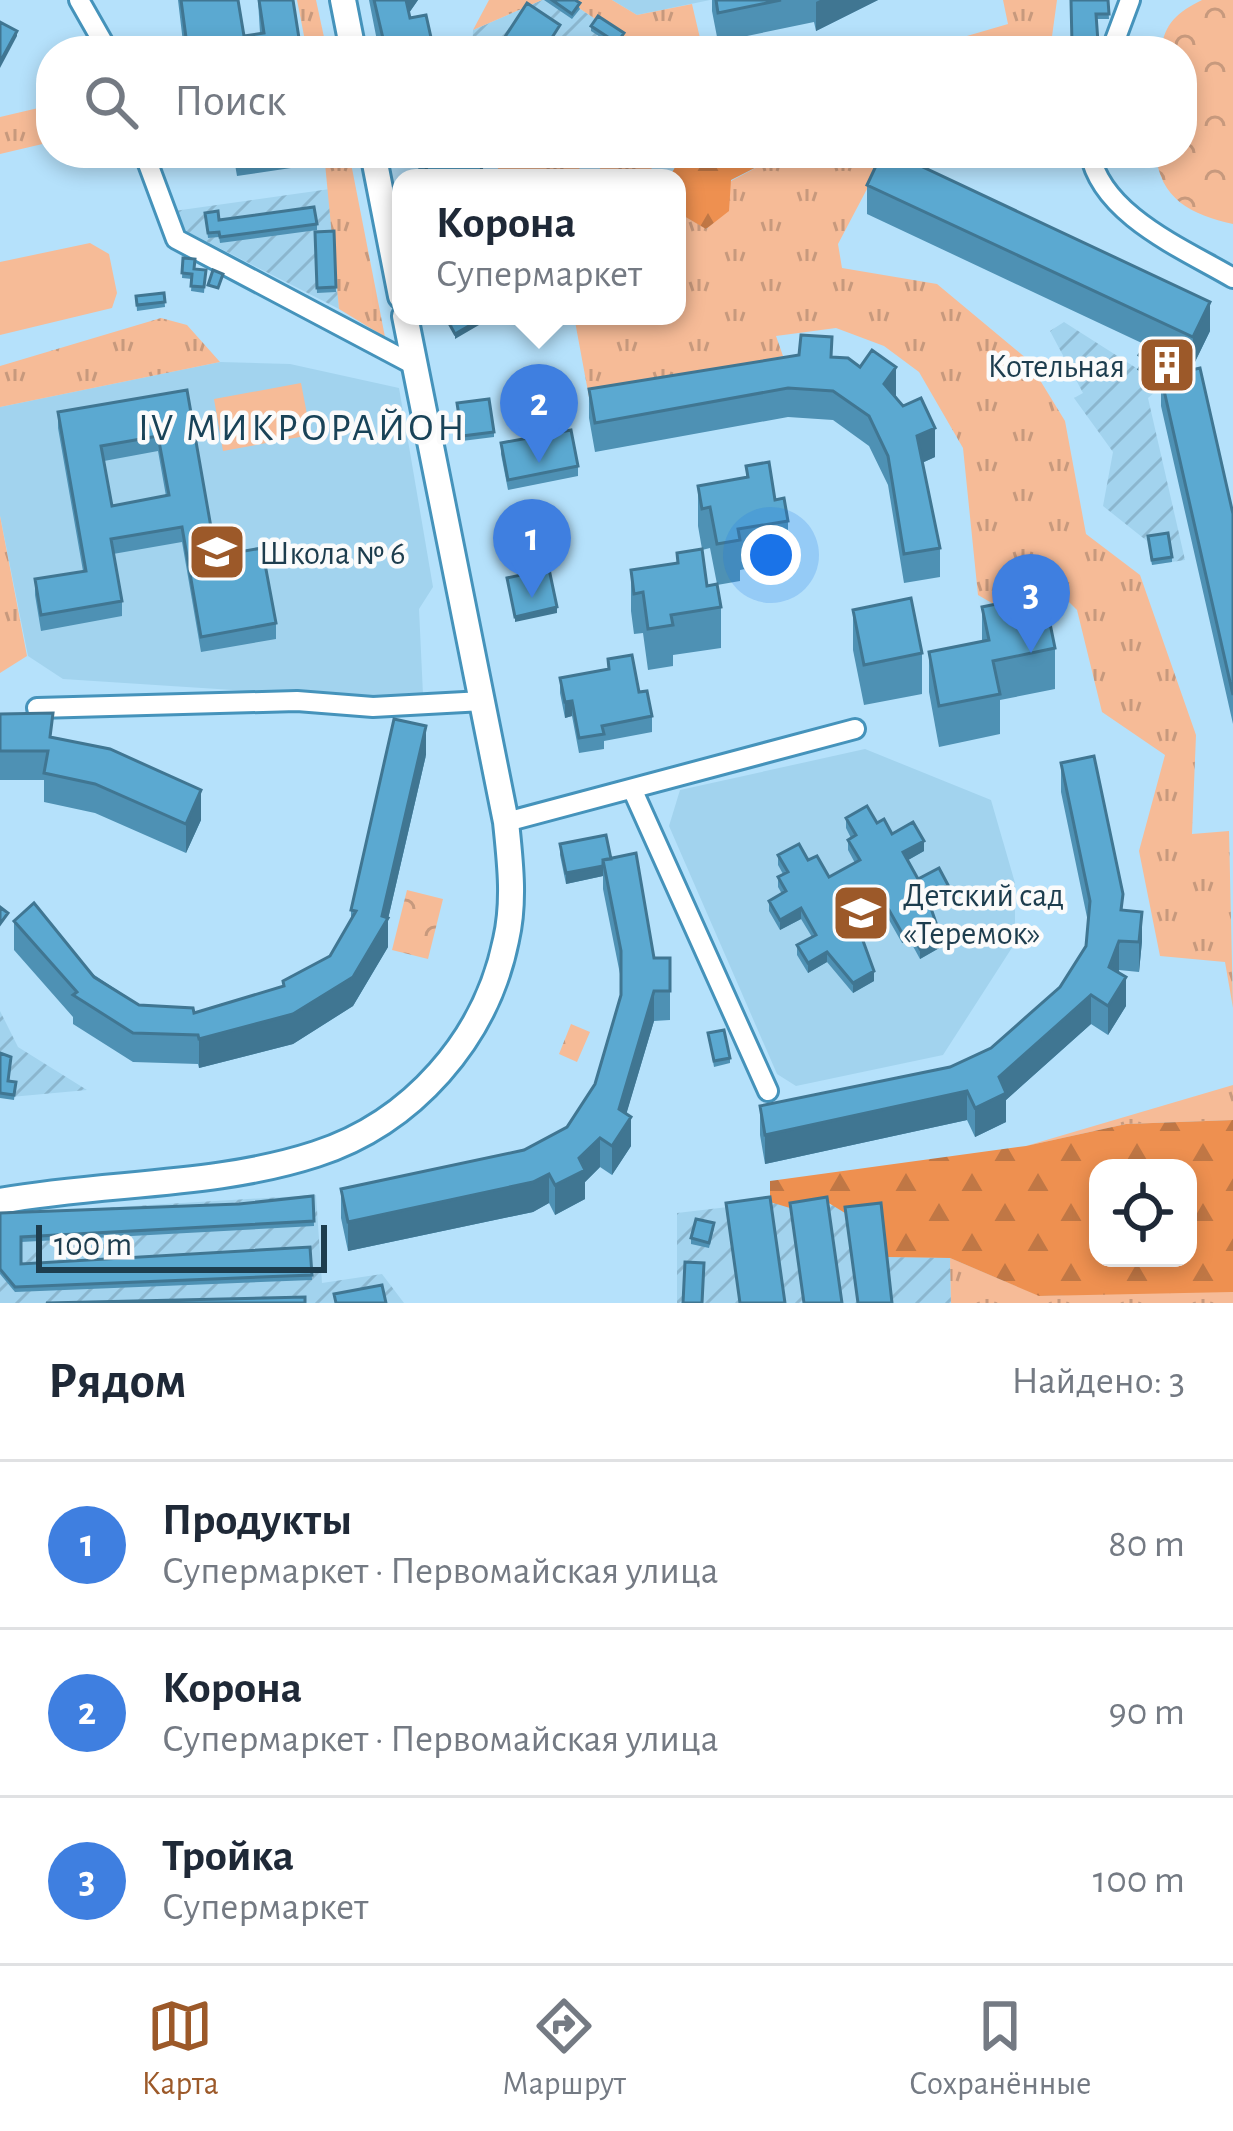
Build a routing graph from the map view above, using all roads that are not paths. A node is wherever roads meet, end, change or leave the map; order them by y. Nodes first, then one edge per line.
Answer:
1 (79, 0) edge
2 (343, 0) edge
3 (1130, 0) edge
4 (99, 36) edge
5 (350, 36) edge
6 (1117, 36) edge
7 (150, 168) edge
8 (376, 168) edge
9 (1096, 168) edge
10 (392, 250) edge
11 (1233, 278) edge
12 (407, 325) edge
13 (414, 365) junction
14 (483, 701) junction
15 (37, 708) edge
16 (856, 729) dead end
17 (633, 790) junction
18 (506, 822) junction
19 (768, 1091) dead end
20 (0, 1202) edge

1 - 4 street
2 - 5 street
3 - 6 street
7 - 13 street
8 - 10 street
9 - 11 street
12 - 13 street
13 - 14 street
14 - 15 street
14 - 18 street
16 - 17 street
17 - 18 street
17 - 19 street
18 - 20 street

